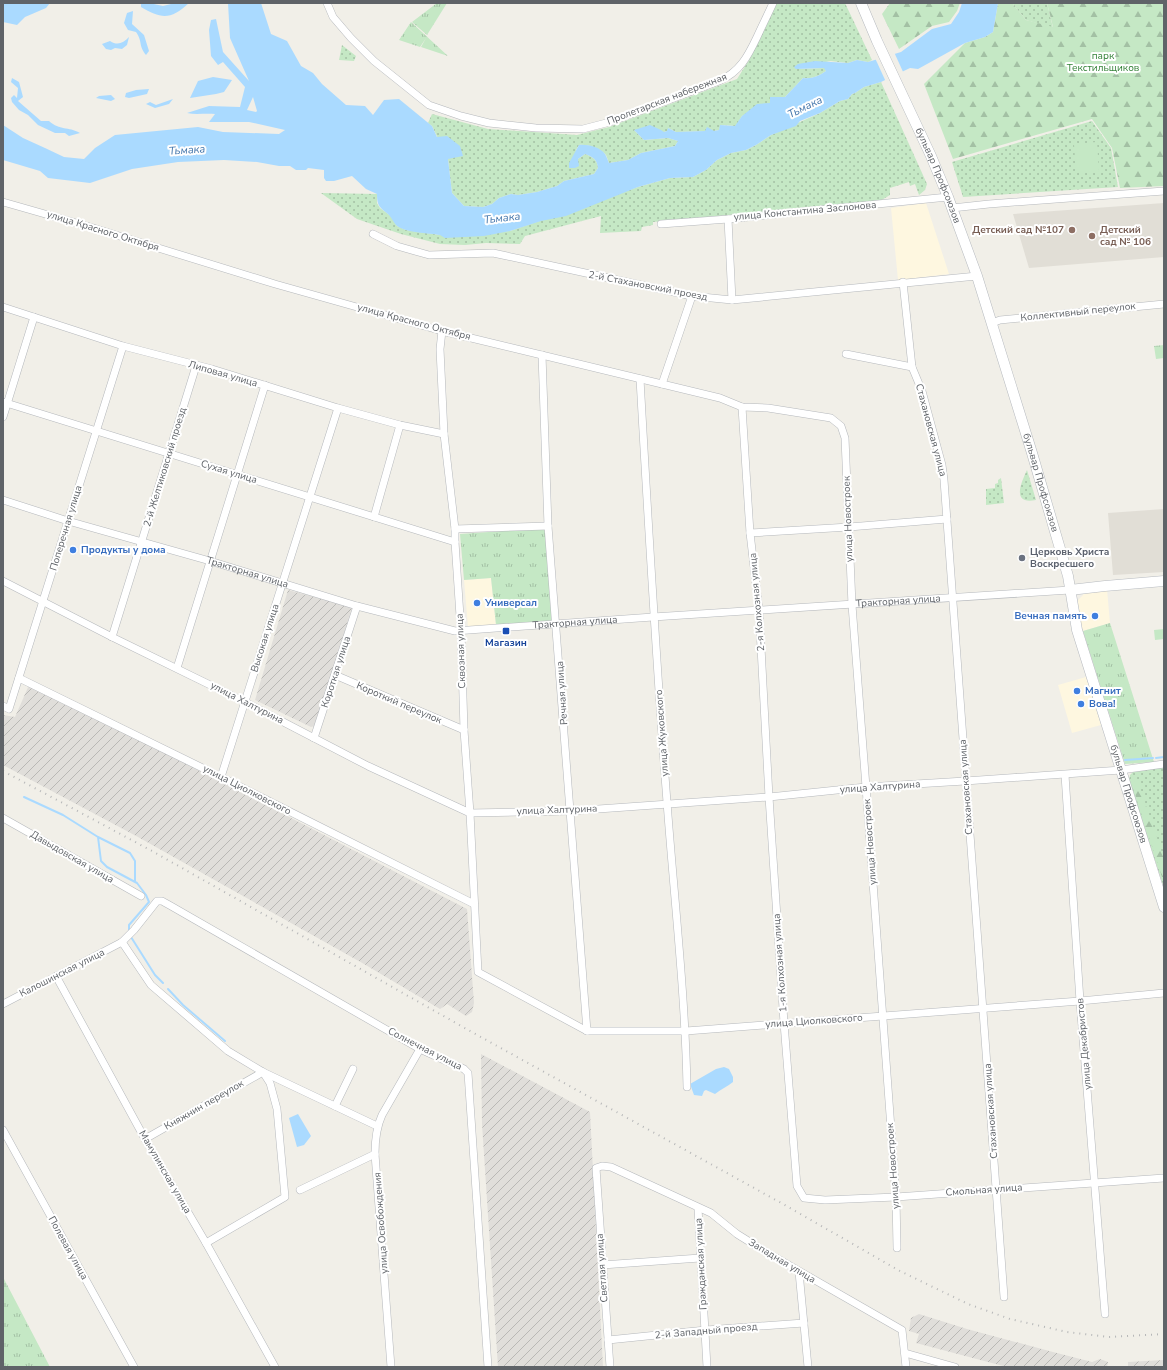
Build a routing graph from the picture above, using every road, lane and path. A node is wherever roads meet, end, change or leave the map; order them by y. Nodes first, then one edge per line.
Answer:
1 (327, 3) edge
2 (773, 3) edge
3 (861, 3) edge
4 (1164, 191) edge
5 (948, 197) junction
6 (3, 202) edge
7 (952, 208) junction
8 (728, 219) junction
9 (661, 224) dead end
10 (373, 234) dead end
11 (977, 276) junction
12 (903, 282) junction
13 (692, 296) junction
14 (732, 300) junction
15 (1164, 304) edge
16 (3, 307) edge
17 (34, 317) junction
18 (992, 323) junction
19 (442, 331) junction
20 (123, 346) junction
21 (846, 354) dead end
22 (542, 355) junction
23 (196, 366) junction
24 (912, 367) junction
25 (640, 379) junction
26 (662, 384) junction
27 (265, 385) junction
28 (5, 403) edge
29 (742, 407) junction
30 (338, 408) junction
31 (3, 417) edge
32 (831, 418) joint
33 (400, 425) junction
34 (96, 431) junction
35 (444, 434) junction
36 (169, 454) junction
37 (237, 475) junction
38 (309, 497) junction
39 (3, 500) edge
40 (374, 517) junction
41 (947, 519) junction
42 (68, 521) junction
43 (548, 526) junction
44 (849, 527) junction
45 (455, 529) junction
46 (750, 532) junction
47 (141, 542) junction
48 (455, 542) junction
49 (210, 561) junction
50 (3, 581) edge
51 (1164, 581) edge
52 (282, 584) junction
53 (1070, 590) junction
54 (954, 597) junction
55 (43, 601) junction
56 (852, 605) junction
57 (357, 606) junction
58 (759, 610) junction
59 (653, 617) junction
60 (556, 624) junction
61 (461, 631) junction
62 (112, 637) junction
63 (177, 668) junction
64 (335, 676) junction
65 (19, 678) junction
66 (245, 702) junction
67 (6, 708) edge
68 (464, 730) junction
69 (314, 738) junction
70 (1164, 764) edge
71 (1121, 770) junction
72 (1065, 775) junction
73 (221, 777) junction
74 (965, 781) junction
75 (866, 787) junction
76 (768, 798) junction
77 (667, 804) junction
78 (570, 811) junction
79 (470, 813) junction
80 (3, 818) edge
81 (141, 896) dead end
82 (474, 904) junction
83 (1164, 908) edge
84 (134, 930) joint
85 (124, 940) junction
86 (478, 972) joint
87 (56, 976) junction
88 (1164, 993) edge
89 (1080, 1001) junction
90 (3, 1004) edge
91 (983, 1008) junction
92 (883, 1017) junction
93 (784, 1023) junction
94 (686, 1030) junction
95 (587, 1031) junction
96 (420, 1049) junction
97 (353, 1069) dead end
98 (263, 1072) junction
99 (687, 1087) dead end
100 (335, 1106) junction
101 (377, 1126) junction
102 (3, 1130) edge
103 (145, 1139) junction
104 (375, 1154) junction
105 (596, 1168) joint
106 (1164, 1178) edge
107 (1095, 1183) junction
108 (996, 1189) junction
109 (300, 1190) dead end
110 (896, 1197) junction
111 (804, 1198) joint
112 (698, 1208) junction
113 (206, 1243) junction
114 (897, 1248) dead end
115 (700, 1258) junction
116 (602, 1266) junction
117 (799, 1272) junction
118 (1004, 1297) dead end
119 (1106, 1314) dead end
120 (804, 1324) junction
121 (706, 1330) junction
122 (608, 1340) junction
123 (905, 1353) junction
124 (134, 1367) edge
125 (275, 1367) edge
126 (390, 1367) edge
127 (488, 1367) edge
128 (610, 1367) edge
129 (707, 1367) edge
130 (808, 1367) edge
131 (906, 1367) edge
132 (955, 1367) edge

1 - 2 street, Пролетарская набережная
3 - 5 main road, бульвар Профсоюзов
4 - 7 street
5 - 7 main road, бульвар Профсоюзов
5 - 8 street, улица Константина Заслонова
6 - 19 street, улица Красного Октября
7 - 11 main road, бульвар Профсоюзов
8 - 9 street, улица Константина Заслонова
8 - 14 street
10 - 13 street, 2-й Стахановский проезд
11 - 12 street, 2-й Стахановский проезд
11 - 18 main road, бульвар Профсоюзов
12 - 14 street, 2-й Стахановский проезд
12 - 24 street, Стахановская улица
13 - 14 street, 2-й Стахановский проезд
13 - 26 street
15 - 18 street, Коллективный переулок
16 - 17 street, Липовая улица
17 - 20 street, Липовая улица
17 - 28 street
18 - 53 main road, бульвар Профсоюзов
19 - 22 street, улица Красного Октября
19 - 35 street, Сквозная улица
20 - 23 street, Липовая улица
20 - 34 street, Поперечная улица
21 - 24 street
22 - 25 street, улица Красного Октября
22 - 43 street, Речная улица
23 - 27 street, Липовая улица
23 - 36 street, 2-й Желтиковский проезд
24 - 41 street, Стахановская улица
25 - 26 street, улица Красного Октября
25 - 59 street, улица Жуковского
26 - 29 street, улица Красного Октября
27 - 30 street, Липовая улица
27 - 37 street
28 - 31 street
28 - 34 street, Сухая улица
29 - 32 street, улица Красного Октября
29 - 46 street, 2-я Колхозная улица
30 - 33 street, Липовая улица
30 - 38 street, Высокая улица
32 - 44 street, улица Новостроек
33 - 35 street, Липовая улица
33 - 40 street
34 - 36 street, Сухая улица
34 - 42 street, Поперечная улица
35 - 45 street, Сквозная улица
36 - 37 street, Сухая улица
36 - 47 street, 2-й Желтиковский проезд
37 - 38 street, Сухая улица
37 - 49 street
38 - 40 street, Сухая улица
38 - 52 street, Высокая улица
39 - 42 street, Тракторная улица
40 - 48 street, Сухая улица
41 - 44 street
41 - 54 street, Стахановская улица
42 - 47 street, Тракторная улица
42 - 55 street, Поперечная улица
43 - 45 street
43 - 60 street, Речная улица
44 - 46 street
44 - 56 street, улица Новостроек
45 - 48 street, Сквозная улица
46 - 58 street, 2-я Колхозная улица
47 - 49 street, Тракторная улица
47 - 62 street, 2-й Желтиковский проезд
48 - 61 street, Сквозная улица
49 - 52 street, Тракторная улица
49 - 63 street
50 - 55 street, улица Халтурина
51 - 53 main road, Тракторная улица
52 - 57 street, Тракторная улица
52 - 66 street, Высокая улица
53 - 54 street, Тракторная улица
53 - 71 main road, бульвар Профсоюзов
54 - 56 street, Тракторная улица
54 - 74 street, Стахановская улица
55 - 62 street, улица Халтурина
55 - 65 street, Поперечная улица
56 - 58 street, Тракторная улица
56 - 75 street, улица Новостроек
57 - 61 street, Тракторная улица
57 - 64 street, Короткая улица
58 - 59 street, Тракторная улица
58 - 76 street, 2-я Колхозная улица
59 - 60 street, Тракторная улица
59 - 77 street, улица Жуковского
60 - 61 street, Тракторная улица
60 - 78 street, Речная улица
61 - 68 street, Сквозная улица
62 - 63 street, улица Халтурина
63 - 66 street, улица Халтурина
64 - 68 street, Короткий переулок
64 - 69 street, Короткая улица
65 - 67 street, Поперечная улица
65 - 73 street, улица Циолковского
66 - 69 street, улица Халтурина
66 - 73 street, Высокая улица
68 - 79 street, Сквозная улица
69 - 79 street, улица Халтурина
70 - 71 street, улица Халтурина
71 - 72 street, улица Халтурина
71 - 83 main road, бульвар Профсоюзов
72 - 74 street, улица Халтурина
72 - 89 street, улица Декабристов
73 - 82 street, улица Циолковского
74 - 75 street, улица Халтурина
74 - 91 street, Стахановская улица
75 - 76 street, улица Халтурина
75 - 92 street, улица Новостроек
76 - 77 street, улица Халтурина
76 - 93 street, 1-я Колхозная улица
77 - 78 street, улица Халтурина
77 - 94 street, улица Жуковского
78 - 79 street, улица Халтурина
78 - 95 street, Речная улица
79 - 82 street, Сквозная улица
80 - 81 street, Давыдовская улица
82 - 86 street, Сквозная улица
84 - 85 street, Калошинская улица
84 - 96 street, Солнечная улица
85 - 87 street, Калошинская улица
85 - 98 street
86 - 95 street, улица Циолковского
87 - 90 street, Калошинская улица
87 - 103 street, Мамулинская улица
88 - 89 street, улица Циолковского
89 - 91 street, улица Циолковского
89 - 107 street, улица Декабристов
91 - 92 street, улица Циолковского
91 - 108 street, Стахановская улица
92 - 93 street, улица Циолковского
92 - 110 street, улица Новостроек
93 - 94 street, улица Циолковского
93 - 111 street, 1-я Колхозная улица
94 - 95 street, улица Циолковского
94 - 99 street, улица Жуковского
96 - 101 street
96 - 127 street, Солнечная улица
97 - 100 street
98 - 100 street
98 - 103 street, Княжнин переулок
98 - 113 street
100 - 101 street
101 - 104 street, улица Освобождения
102 - 124 street, Полевая улица
103 - 113 street, Мамулинская улица
104 - 109 street
104 - 126 street, улица Освобождения
105 - 112 street, Западная улица
105 - 116 street, Светлая улица
106 - 107 street, Смольная улица
107 - 108 street, Смольная улица
107 - 119 street, улица Декабристов
108 - 110 street, Смольная улица
108 - 118 street, Стахановская улица
110 - 111 street, Смольная улица
110 - 114 street, улица Новостроек
112 - 115 street, Гражданская улица
112 - 117 street, Западная улица
113 - 125 street, Мамулинская улица
115 - 116 street
115 - 121 street, Гражданская улица
116 - 122 street, Светлая улица
117 - 120 street
117 - 123 street, Западная улица
120 - 121 street, 2-й Западный проезд
120 - 130 street
121 - 122 street, 2-й Западный проезд
121 - 129 street, Гражданская улица
122 - 128 street, Светлая улица
123 - 131 street
123 - 132 street

